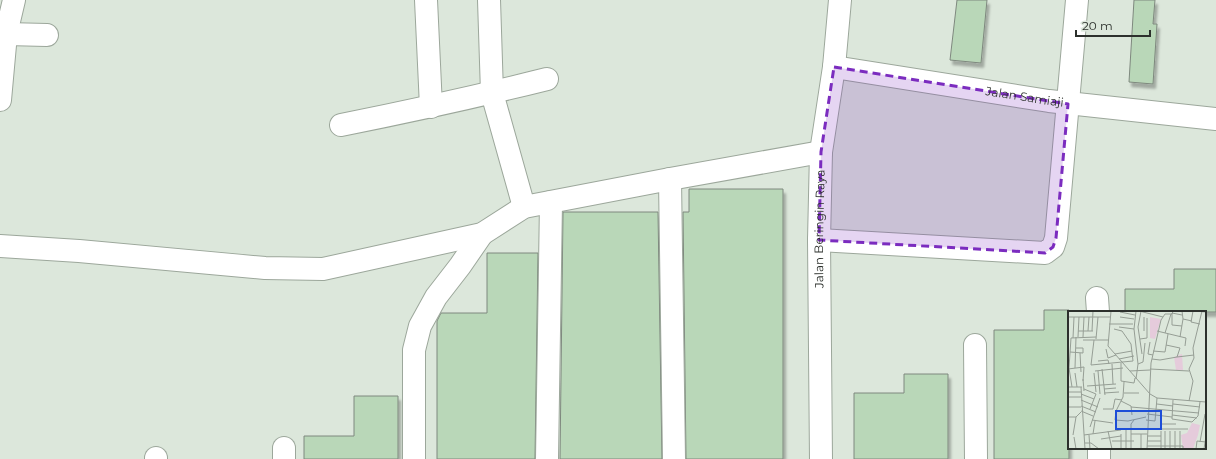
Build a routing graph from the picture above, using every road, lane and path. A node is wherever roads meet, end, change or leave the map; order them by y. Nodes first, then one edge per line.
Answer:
1 (14, 0) edge
2 (426, 0) edge
3 (489, 0) edge
4 (840, 0) edge
5 (1077, 0) edge
6 (6, 34) junction
7 (47, 35) dead end
8 (834, 67) junction
9 (547, 79) dead end
10 (492, 93) junction
11 (0, 100) edge
12 (1068, 104) junction
13 (431, 107) junction
14 (1216, 119) edge
15 (342, 125) dead end
16 (821, 152) junction
17 (670, 178) junction
18 (551, 202) junction
19 (524, 207) junction
20 (482, 234) junction
21 (819, 240) junction
22 (0, 246) edge
23 (975, 345) dead end
24 (414, 459) edge
25 (547, 459) edge
26 (674, 459) edge
27 (821, 459) edge
28 (976, 459) edge

1 - 6 street
2 - 13 street
3 - 10 street
4 - 8 street, Jalan Beringin Raya
5 - 12 street
6 - 7 street
6 - 11 street
8 - 12 street, Jalan Samiaji
8 - 16 street, Jalan Beringin Raya
9 - 10 street
10 - 13 street
10 - 19 street
12 - 14 street, Jalan Samiaji
12 - 21 street
13 - 15 street
16 - 17 street
16 - 21 street, Jalan Beringin Raya
17 - 18 street
17 - 26 street
18 - 19 street
18 - 25 street
19 - 20 street
20 - 22 street
20 - 24 street
21 - 27 street, Jalan Beringin Raya
23 - 28 street

